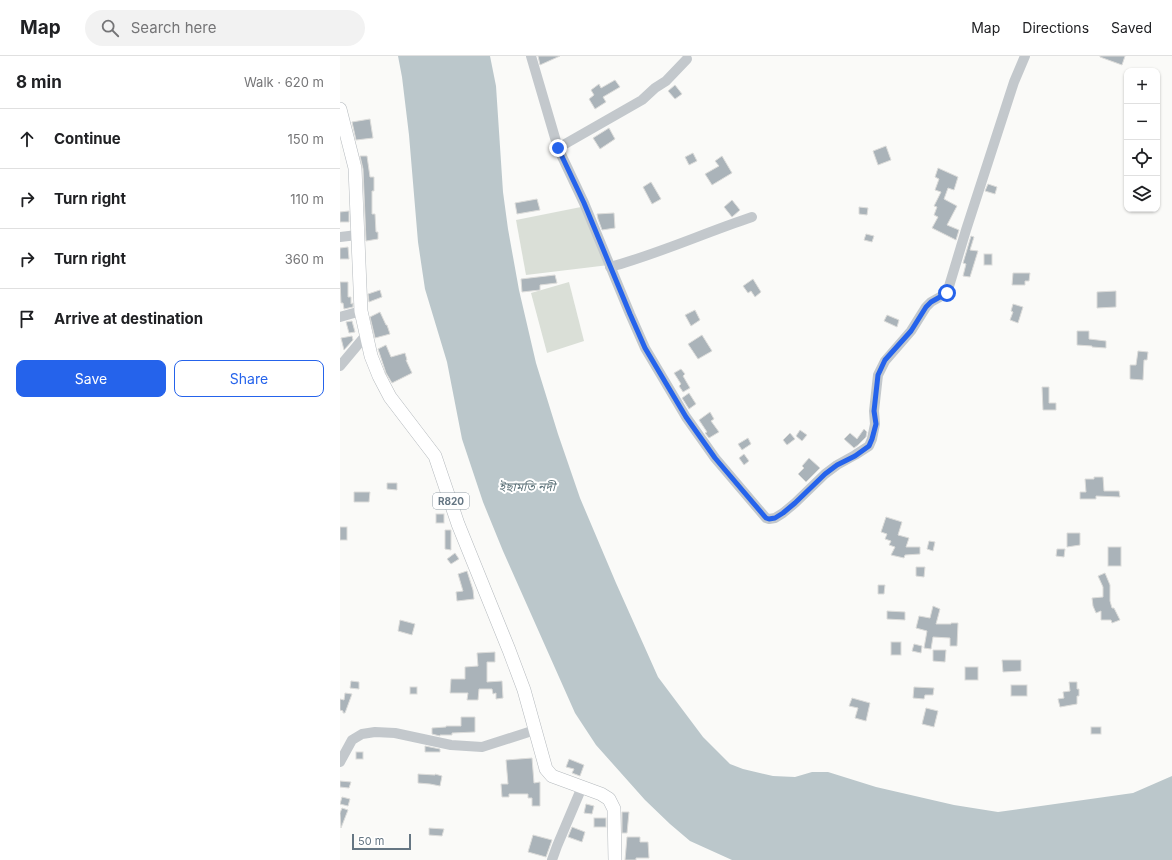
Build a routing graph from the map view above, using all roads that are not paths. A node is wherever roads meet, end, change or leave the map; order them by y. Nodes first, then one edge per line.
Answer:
1 (531, 56) edge
2 (1025, 56) edge
3 (687, 59) dead end
4 (340, 109) edge
5 (558, 148) junction
6 (752, 217) dead end
7 (357, 235) junction
8 (340, 237) edge
9 (610, 266) junction
10 (361, 311) junction
11 (340, 318) edge
12 (366, 335) junction
13 (340, 366) edge
14 (535, 730) junction
15 (340, 762) edge
16 (582, 787) junction
17 (552, 860) edge
18 (615, 860) edge

1 - 5 street
2 - 9 street
3 - 5 street
4 - 7 main road, R820
5 - 9 street
6 - 9 street
7 - 8 street
7 - 10 main road, R820
10 - 11 street
10 - 12 main road, R820
12 - 13 street
12 - 14 main road, R820
14 - 15 street
14 - 16 main road, R820
16 - 17 street
16 - 18 main road, R820

